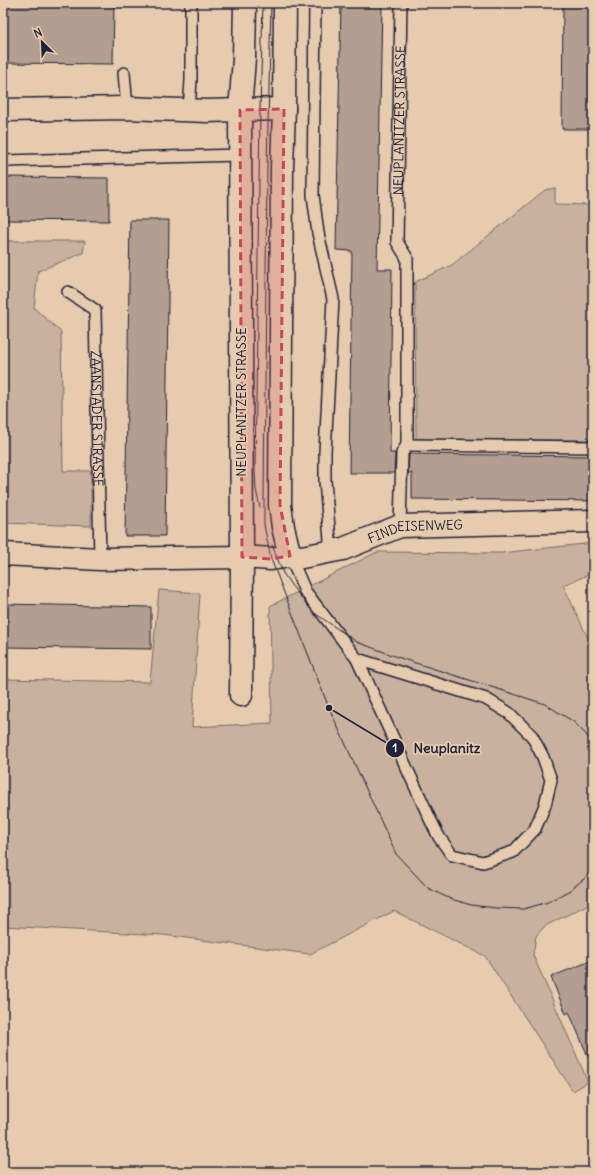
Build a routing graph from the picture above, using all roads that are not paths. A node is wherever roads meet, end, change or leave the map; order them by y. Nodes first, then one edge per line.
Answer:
1 (191, 3) edge
2 (245, 3) edge
3 (285, 3) edge
4 (315, 3) edge
5 (400, 3) edge
6 (124, 73) dead end
7 (127, 108) junction
8 (284, 109) junction
9 (3, 110) edge
10 (189, 110) junction
11 (240, 110) junction
12 (241, 155) junction
13 (3, 161) edge
14 (68, 292) dead end
15 (407, 445) junction
16 (593, 447) edge
17 (593, 521) edge
18 (400, 526) junction
19 (331, 552) junction
20 (3, 554) edge
21 (290, 556) junction
22 (242, 558) junction
23 (100, 559) junction
24 (357, 659) junction
25 (241, 695) dead end

1 - 10 lane
2 - 11 street, NEUPLANITZER STRASSE
3 - 8 street
4 - 19 lane
5 - 15 lane, NEUPLANITZER STRASSE
6 - 7 lane
7 - 9 street
7 - 10 street
8 - 11 street
8 - 21 street
10 - 11 street
11 - 12 street, NEUPLANITZER STRASSE
12 - 13 lane
12 - 22 street, NEUPLANITZER STRASSE
14 - 23 lane, ZAANSTADER STRASSE
15 - 16 lane
15 - 18 lane
17 - 18 street, FINDEISENWEG
18 - 19 street, FINDEISENWEG
19 - 21 street, FINDEISENWEG
20 - 23 street
21 - 22 street, FINDEISENWEG
21 - 24 lane
22 - 23 street
22 - 25 street, NEUPLANITZER STRASSE
24 - 24 lane

